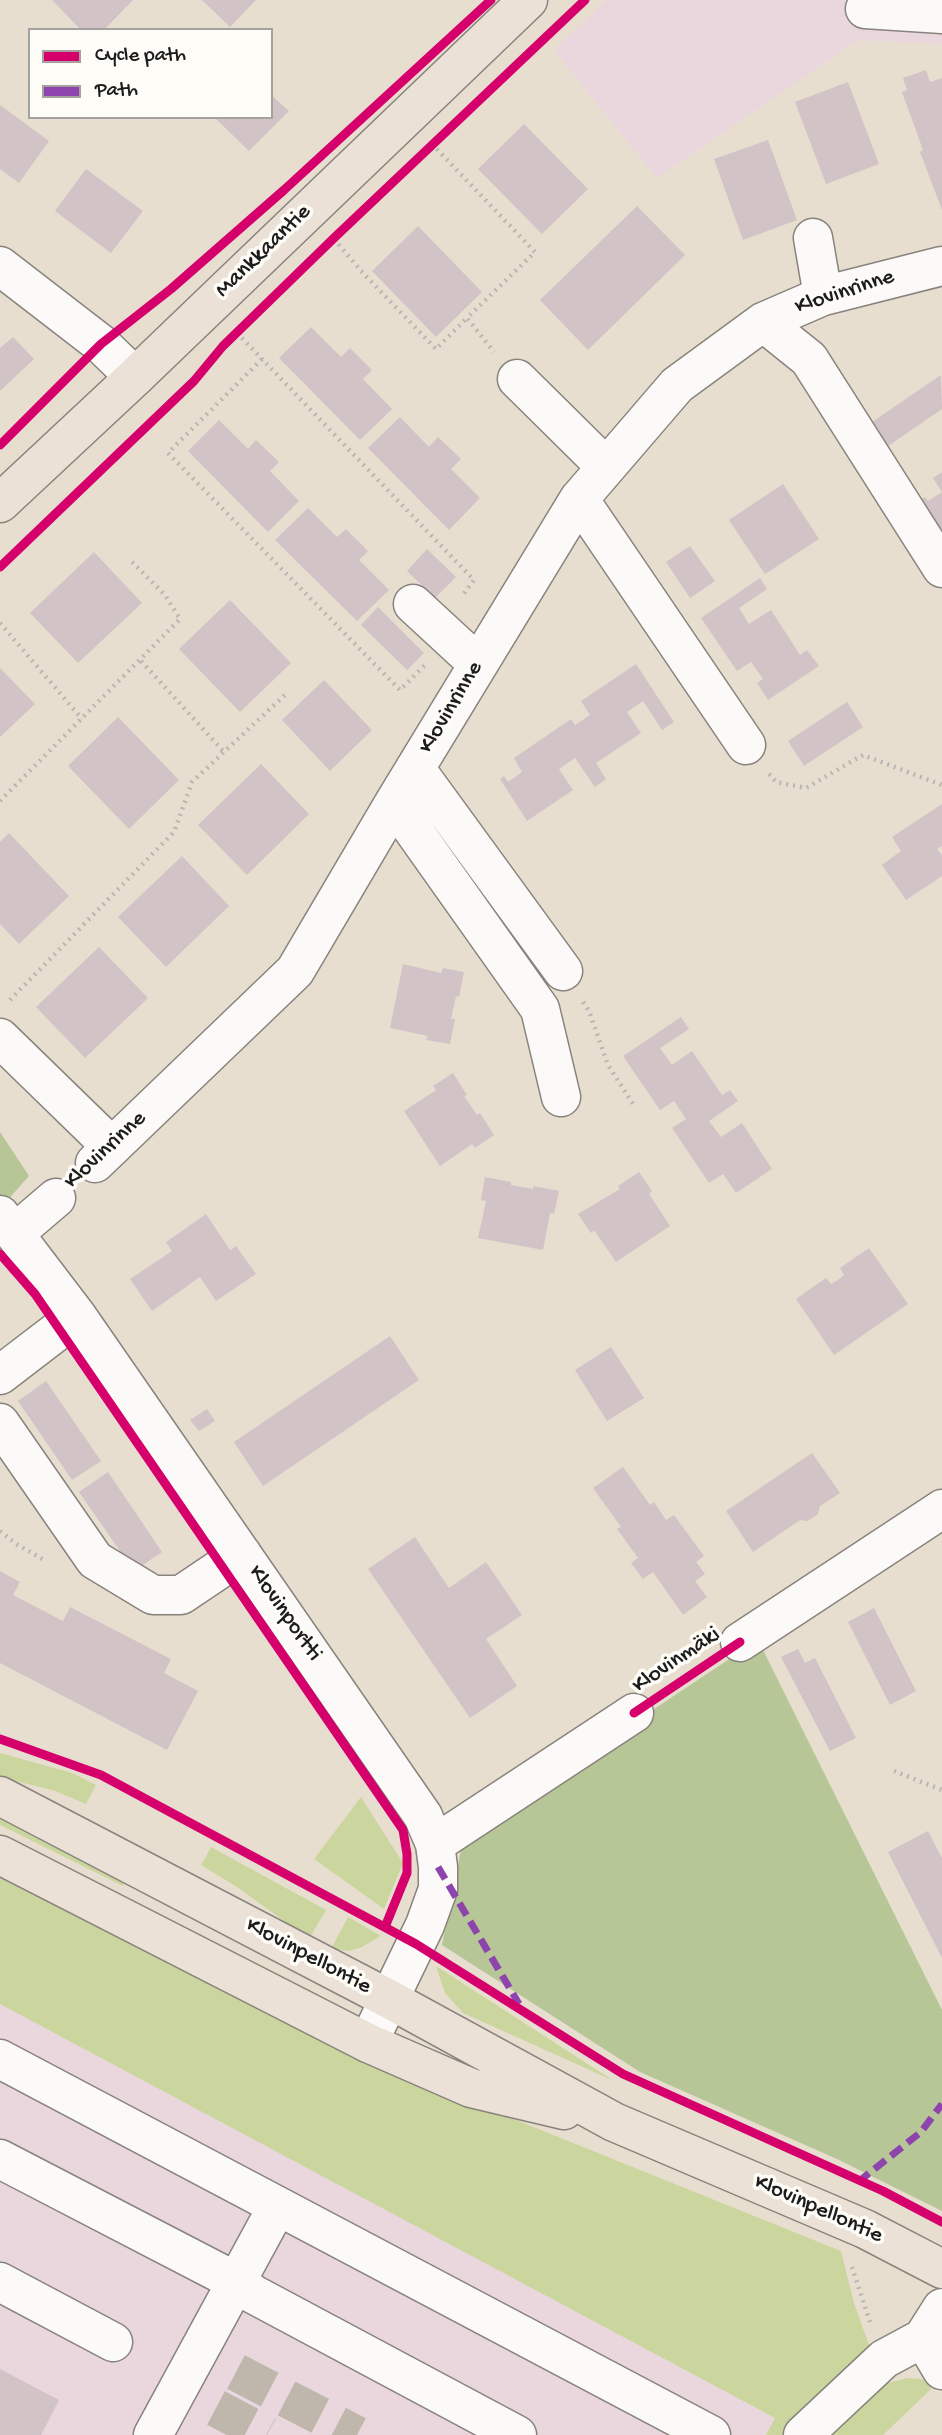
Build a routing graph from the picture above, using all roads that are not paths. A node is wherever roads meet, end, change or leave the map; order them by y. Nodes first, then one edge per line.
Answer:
1 (528, 0) edge
2 (865, 9) dead end
3 (942, 14) edge
4 (813, 238) dead end
5 (942, 265) edge
6 (0, 266) edge
7 (823, 296) junction
8 (763, 322) junction
9 (135, 377) junction
10 (517, 379) road end
11 (606, 467) junction
12 (579, 499) junction
13 (0, 503) edge
14 (942, 568) edge
15 (433, 623) road end
16 (478, 664) junction
17 (746, 745) road end
18 (415, 768) junction
19 (394, 803) junction
20 (563, 971) road end
21 (3, 1020) edge
22 (561, 1097) dead end
23 (56, 1198) dead end
24 (8, 1224) edge
25 (77, 1317) junction
26 (0, 1375) edge
27 (0, 1423) edge
28 (942, 1509) edge
29 (242, 1554) junction
30 (740, 1642) dead end
31 (634, 1713) dead end
32 (0, 1796) edge
33 (435, 1844) junction
34 (0, 1855) edge
35 (389, 1999) junction
36 (368, 2043) junction
37 (0, 2059) edge
38 (614, 2122) junction
39 (0, 2159) edge
40 (277, 2207) junction
41 (942, 2269) edge
42 (0, 2282) edge
43 (237, 2282) junction
44 (933, 2323) edge
45 (113, 2342) dead end
46 (942, 2370) edge
47 (153, 2435) edge
48 (517, 2435) edge
49 (711, 2435) edge
50 (803, 2435) edge

1 - 9 main road, Mankkaantie
2 - 3 street
4 - 7 street
5 - 7 street, Klovinrinne
6 - 9 street
7 - 8 street, Klovinrinne
8 - 11 street, Klovinrinne
8 - 14 street
9 - 13 main road, Mankkaantie
10 - 11 street
11 - 12 street, Klovinrinne
12 - 16 street, Klovinrinne
12 - 17 street
15 - 16 street
16 - 18 street, Klovinrinne
18 - 19 street, Klovinrinne
18 - 20 street
19 - 21 street, Klovinrinne
19 - 22 street
23 - 24 street, Klovinrinne
24 - 25 street, Klovinportti
25 - 26 street
25 - 29 street, Klovinportti
27 - 29 street
28 - 30 street, Klovinmäki
29 - 33 street, Klovinportti
31 - 33 street, Klovinmäki
32 - 35 main road, Klovinpellontie
33 - 35 street, Klovinportti
34 - 36 main road, Klovinpellontie
35 - 36 street, Klovinportti
35 - 38 main road, Klovinpellontie
36 - 38 main road, Klovinpellontie
37 - 40 street
38 - 41 main road, Klovinpellontie
39 - 43 street
40 - 43 street
40 - 49 street
42 - 45 street
43 - 47 street
43 - 48 street
44 - 46 street
44 - 50 street

